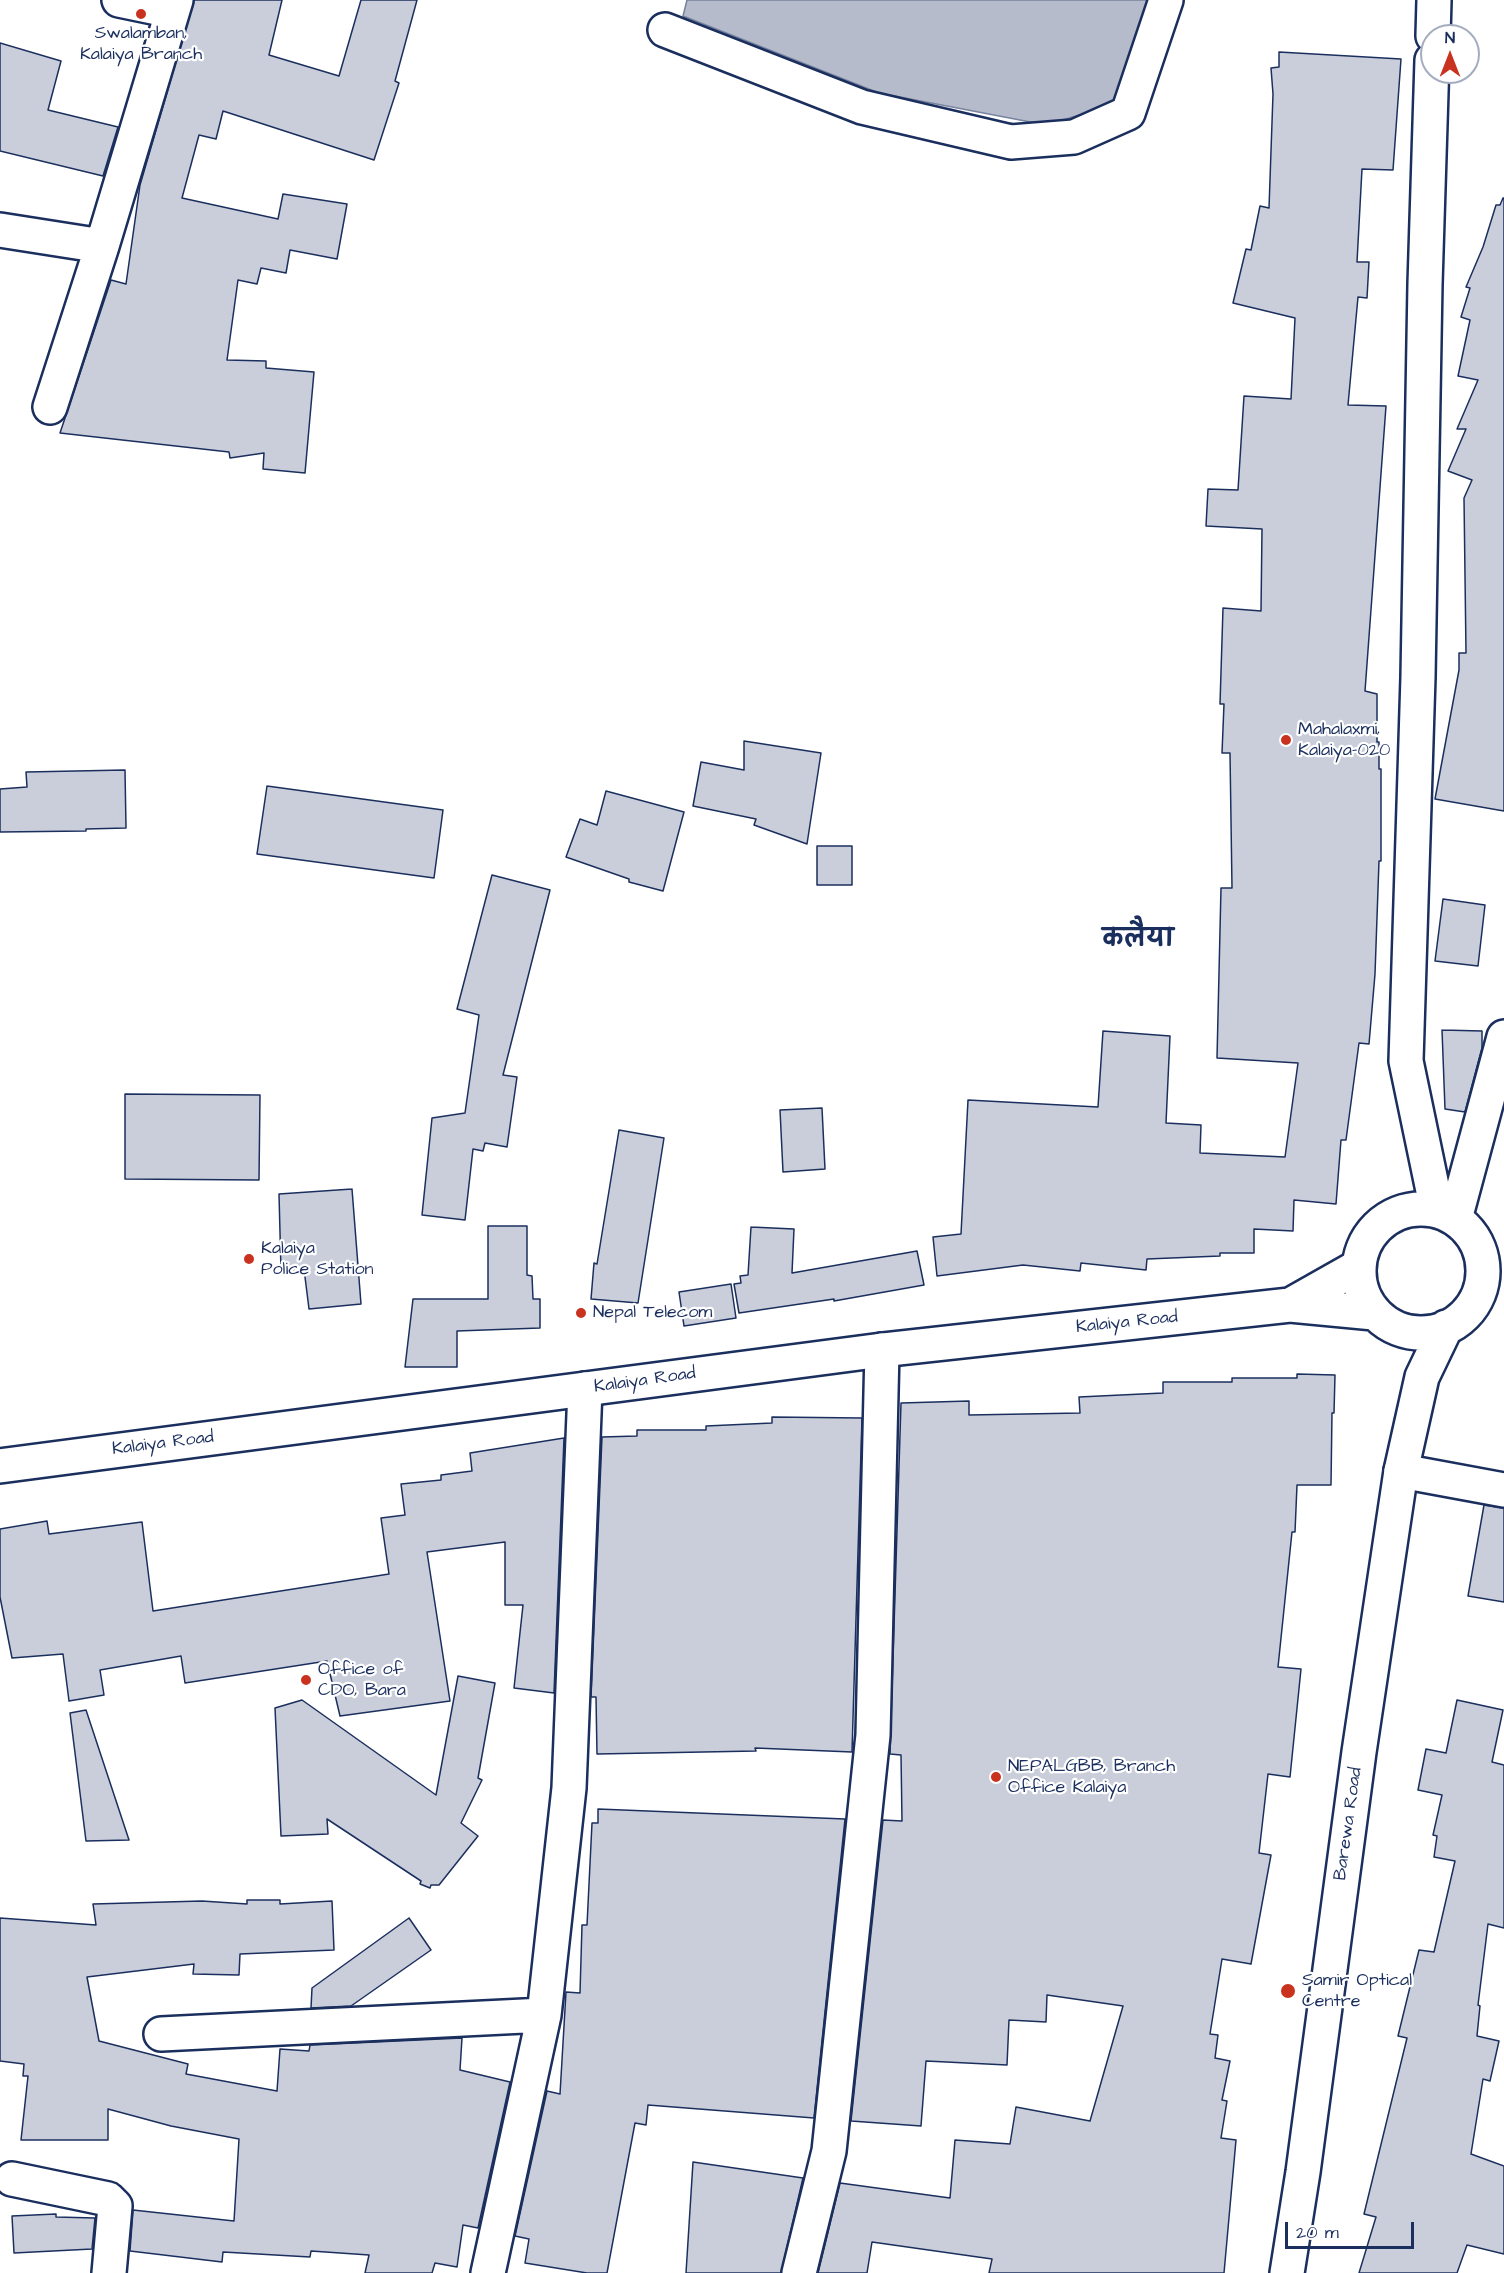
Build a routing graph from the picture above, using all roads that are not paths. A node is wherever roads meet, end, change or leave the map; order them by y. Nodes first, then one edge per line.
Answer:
1 (119, 0) edge
2 (1166, 0) edge
3 (1434, 0) edge
4 (174, 6) edge
5 (1433, 24) edge
6 (665, 30) dead end
7 (1431, 84) edge
8 (0, 230) edge
9 (102, 246) junction
10 (50, 407) dead end
11 (1504, 1037) edge
12 (1422, 1135) junction
13 (1402, 1211) junction
14 (1446, 1214) junction
15 (1491, 1243) edge
16 (1359, 1266) junction
17 (1492, 1285) edge
18 (1290, 1305) junction
19 (1378, 1316) junction
20 (1446, 1328) junction
21 (882, 1350) junction
22 (1422, 1377) junction
23 (585, 1389) junction
24 (0, 1466) edge
25 (1401, 1471) junction
26 (1504, 1490) edge
27 (544, 2015) junction
28 (161, 2034) dead end
29 (12, 2180) dead end
30 (109, 2273) edge
31 (488, 2273) edge
32 (799, 2273) edge
33 (1287, 2273) edge

1 - 4 main road
2 - 6 main road
3 - 5 main road
4 - 9 main road
7 - 12 main road
8 - 9 main road
9 - 10 main road
11 - 14 main road
12 - 13 main road
12 - 14 main road
13 - 14 main road
13 - 16 main road
14 - 15 main road
15 - 17 main road
16 - 18 main road
16 - 19 main road
17 - 20 main road
18 - 19 main road
18 - 21 main road, Kalaiya Road
19 - 20 main road
19 - 22 main road
20 - 22 main road, Barewa Road
21 - 23 main road, Kalaiya Road
21 - 32 main road
22 - 25 main road, Barewa Road
23 - 24 main road, Kalaiya Road
23 - 27 main road
25 - 26 main road
25 - 33 main road, Barewa Road
27 - 28 main road
27 - 31 main road
29 - 30 main road

